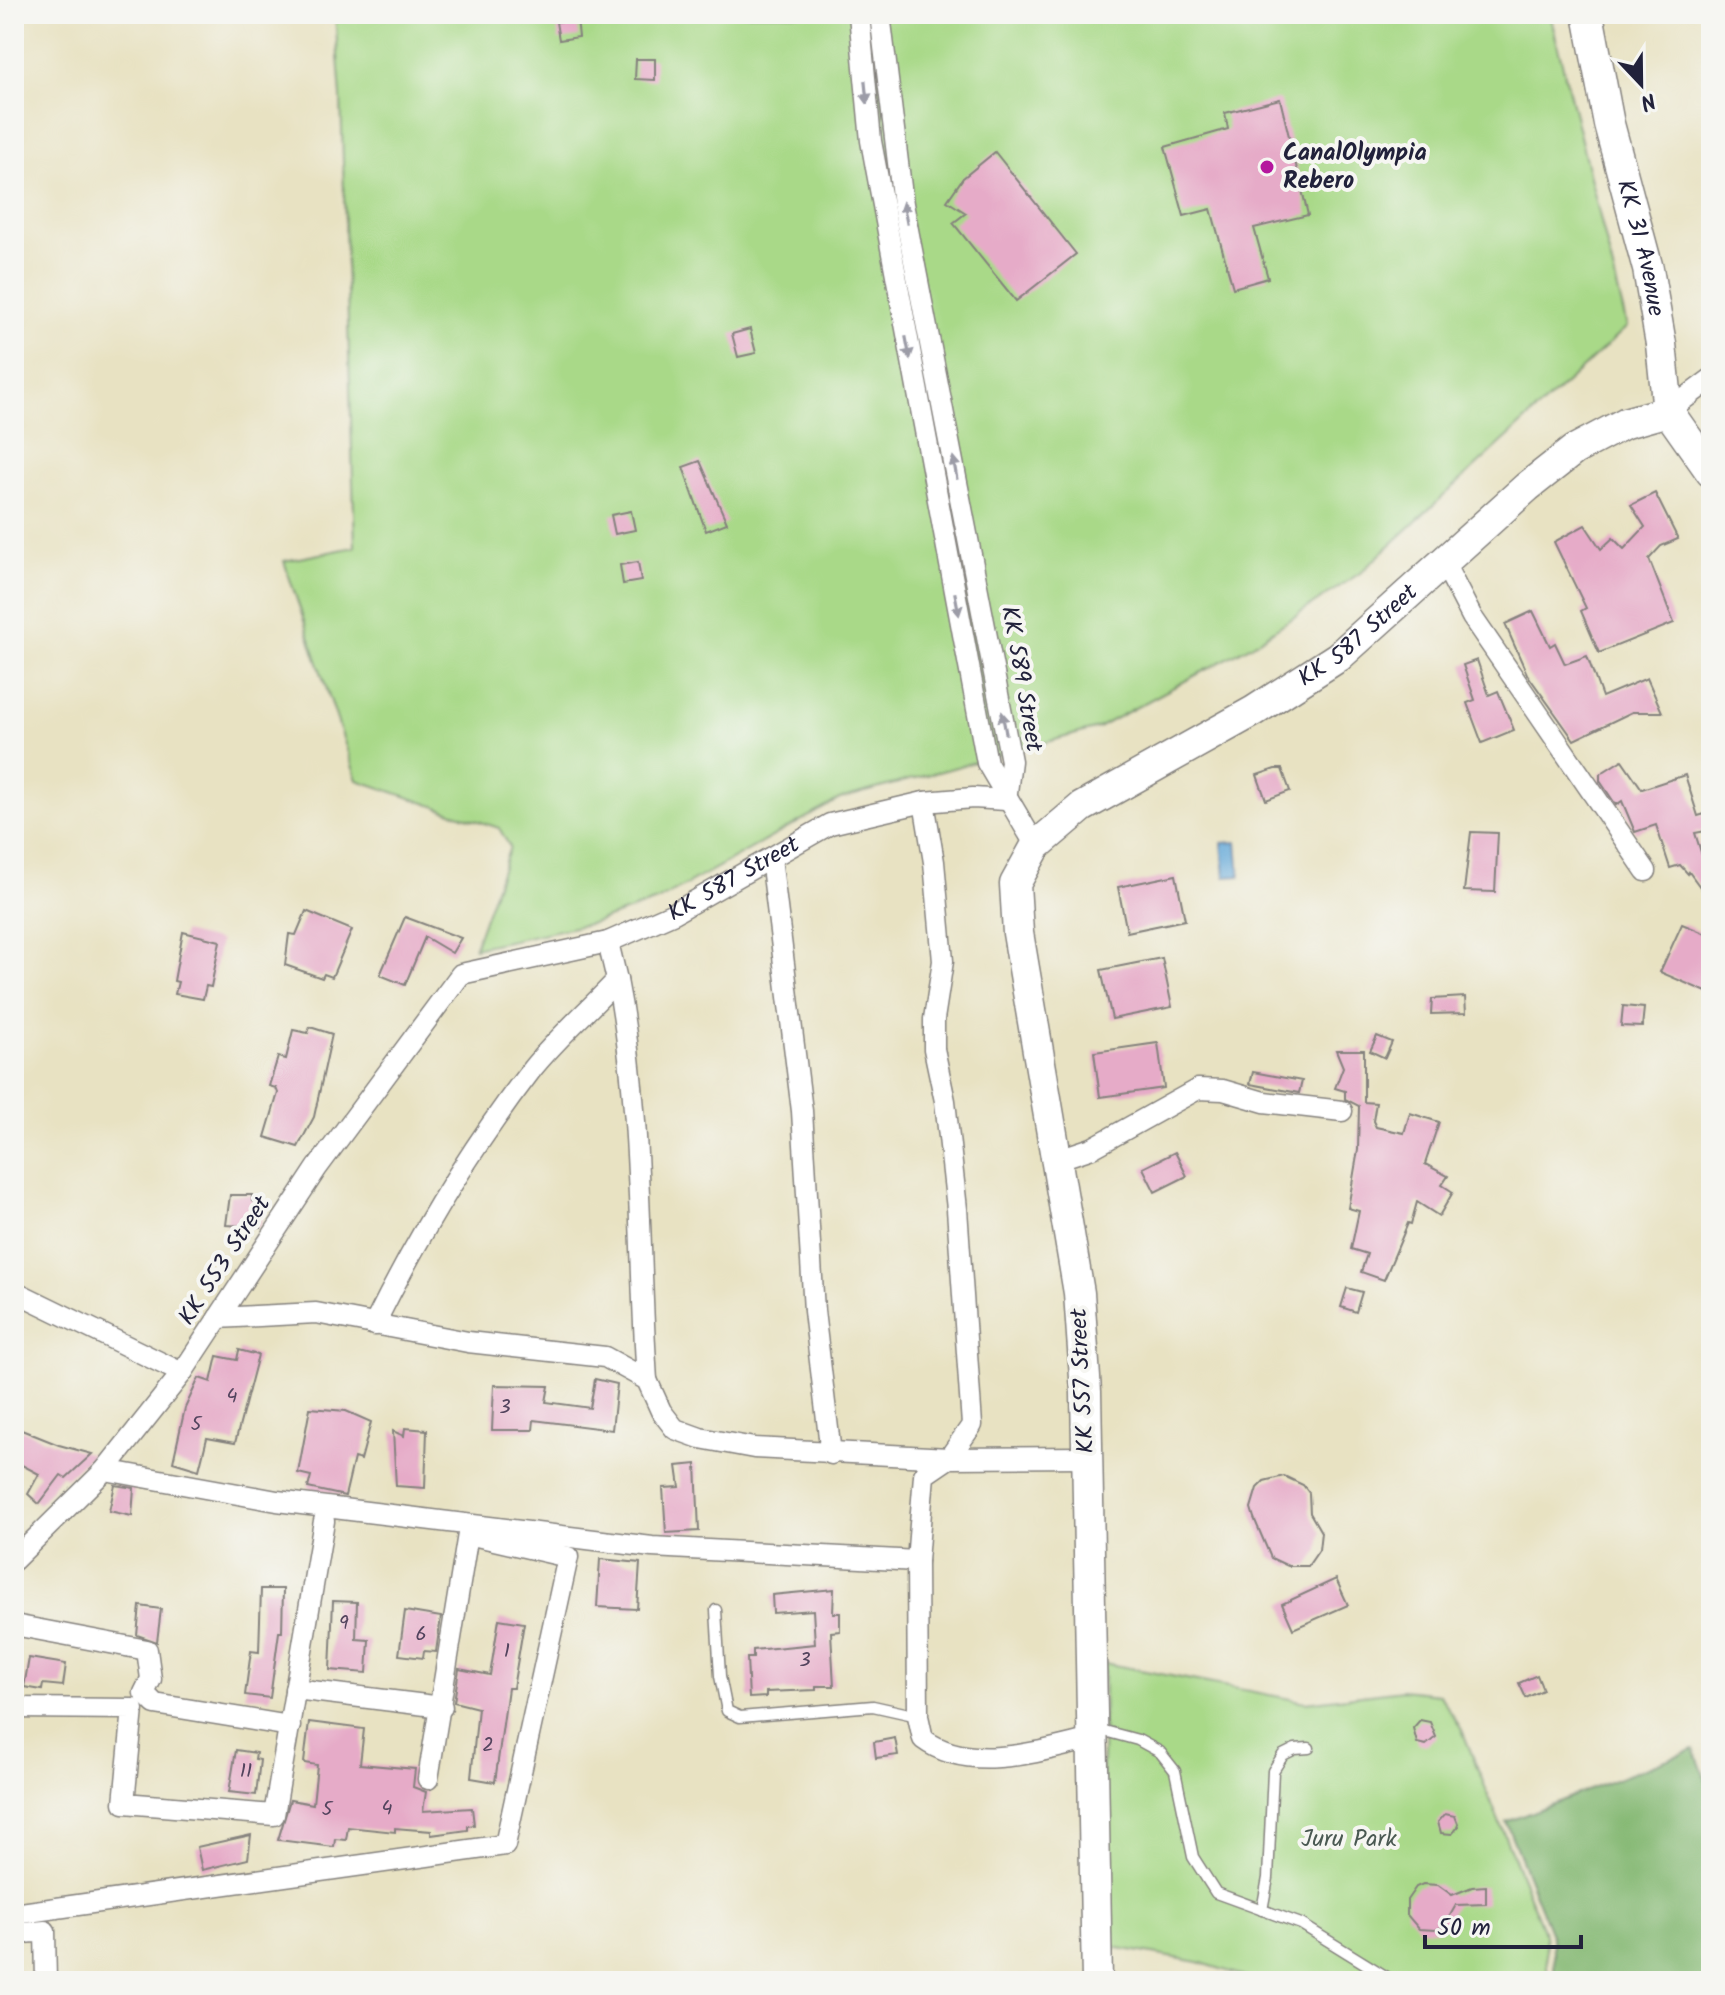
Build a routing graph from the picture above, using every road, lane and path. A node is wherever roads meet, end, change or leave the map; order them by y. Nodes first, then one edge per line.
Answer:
1 (859, 14) edge
2 (880, 14) edge
3 (1588, 14) edge
4 (1711, 379) edge
5 (1668, 411) junction
6 (1711, 472) edge
7 (1443, 561) junction
8 (1006, 800) junction
9 (924, 802) junction
10 (1036, 846) junction
11 (771, 858) junction
12 (1646, 871) dead end
13 (608, 942) junction
14 (461, 974) joint
15 (617, 980) junction
16 (1342, 1111) dead end
17 (1059, 1159) junction
18 (14, 1291) edge
19 (218, 1318) junction
20 (374, 1325) junction
21 (182, 1373) junction
22 (647, 1380) junction
23 (831, 1454) junction
24 (1087, 1457) junction
25 (949, 1458) junction
26 (105, 1470) junction
27 (324, 1521) dead end
28 (14, 1560) edge
29 (917, 1561) junction
30 (716, 1610) dead end
31 (14, 1625) edge
32 (295, 1689) junction
33 (442, 1707) junction
34 (14, 1708) edge
35 (918, 1716) junction
36 (290, 1726) junction
37 (1092, 1734) junction
38 (1309, 1748) dead end
39 (428, 1779) dead end
40 (1262, 1910) junction
41 (14, 1914) edge
42 (14, 1934) edge
43 (46, 1981) edge
44 (1097, 1981) edge
45 (1442, 1981) edge

1 -> 8 street, KK 589 Street
8 -> 2 street, KK 589 Street
3 - 5 street, KK 31 Avenue
4 - 5 street
5 - 6 street, KK 31 Avenue
5 - 7 street, KK 587 Street
7 - 10 street, KK 587 Street
7 - 12 street
8 - 9 street, KK 587 Street
8 - 10 street
9 - 11 street, KK 587 Street
9 - 25 street
10 - 17 street, KK 557 Street
11 - 13 street, KK 587 Street
11 - 23 street
13 - 14 street, KK 587 Street
13 - 15 street
14 - 19 street, KK 553 Street
15 - 20 street
15 - 22 street
16 - 17 street
17 - 24 street, KK 557 Street
18 - 21 street
19 - 20 street
19 - 21 street, KK 553 Street
20 - 22 street
21 - 26 street, KK 553 Street
22 - 23 street
23 - 25 street
24 - 25 street
24 - 37 street, KK 557 Street
25 - 29 street
26 - 28 street, KK 553 Street
26 - 29 street
27 - 32 street
29 - 35 street
30 - 35 lane
31 - 36 street
32 - 33 street
32 - 36 street
33 - 39 street
33 - 41 street
34 - 36 street
35 - 37 street
37 - 40 lane
37 - 44 street, KK 557 Street
38 - 40 lane
40 - 45 lane
42 - 43 street

